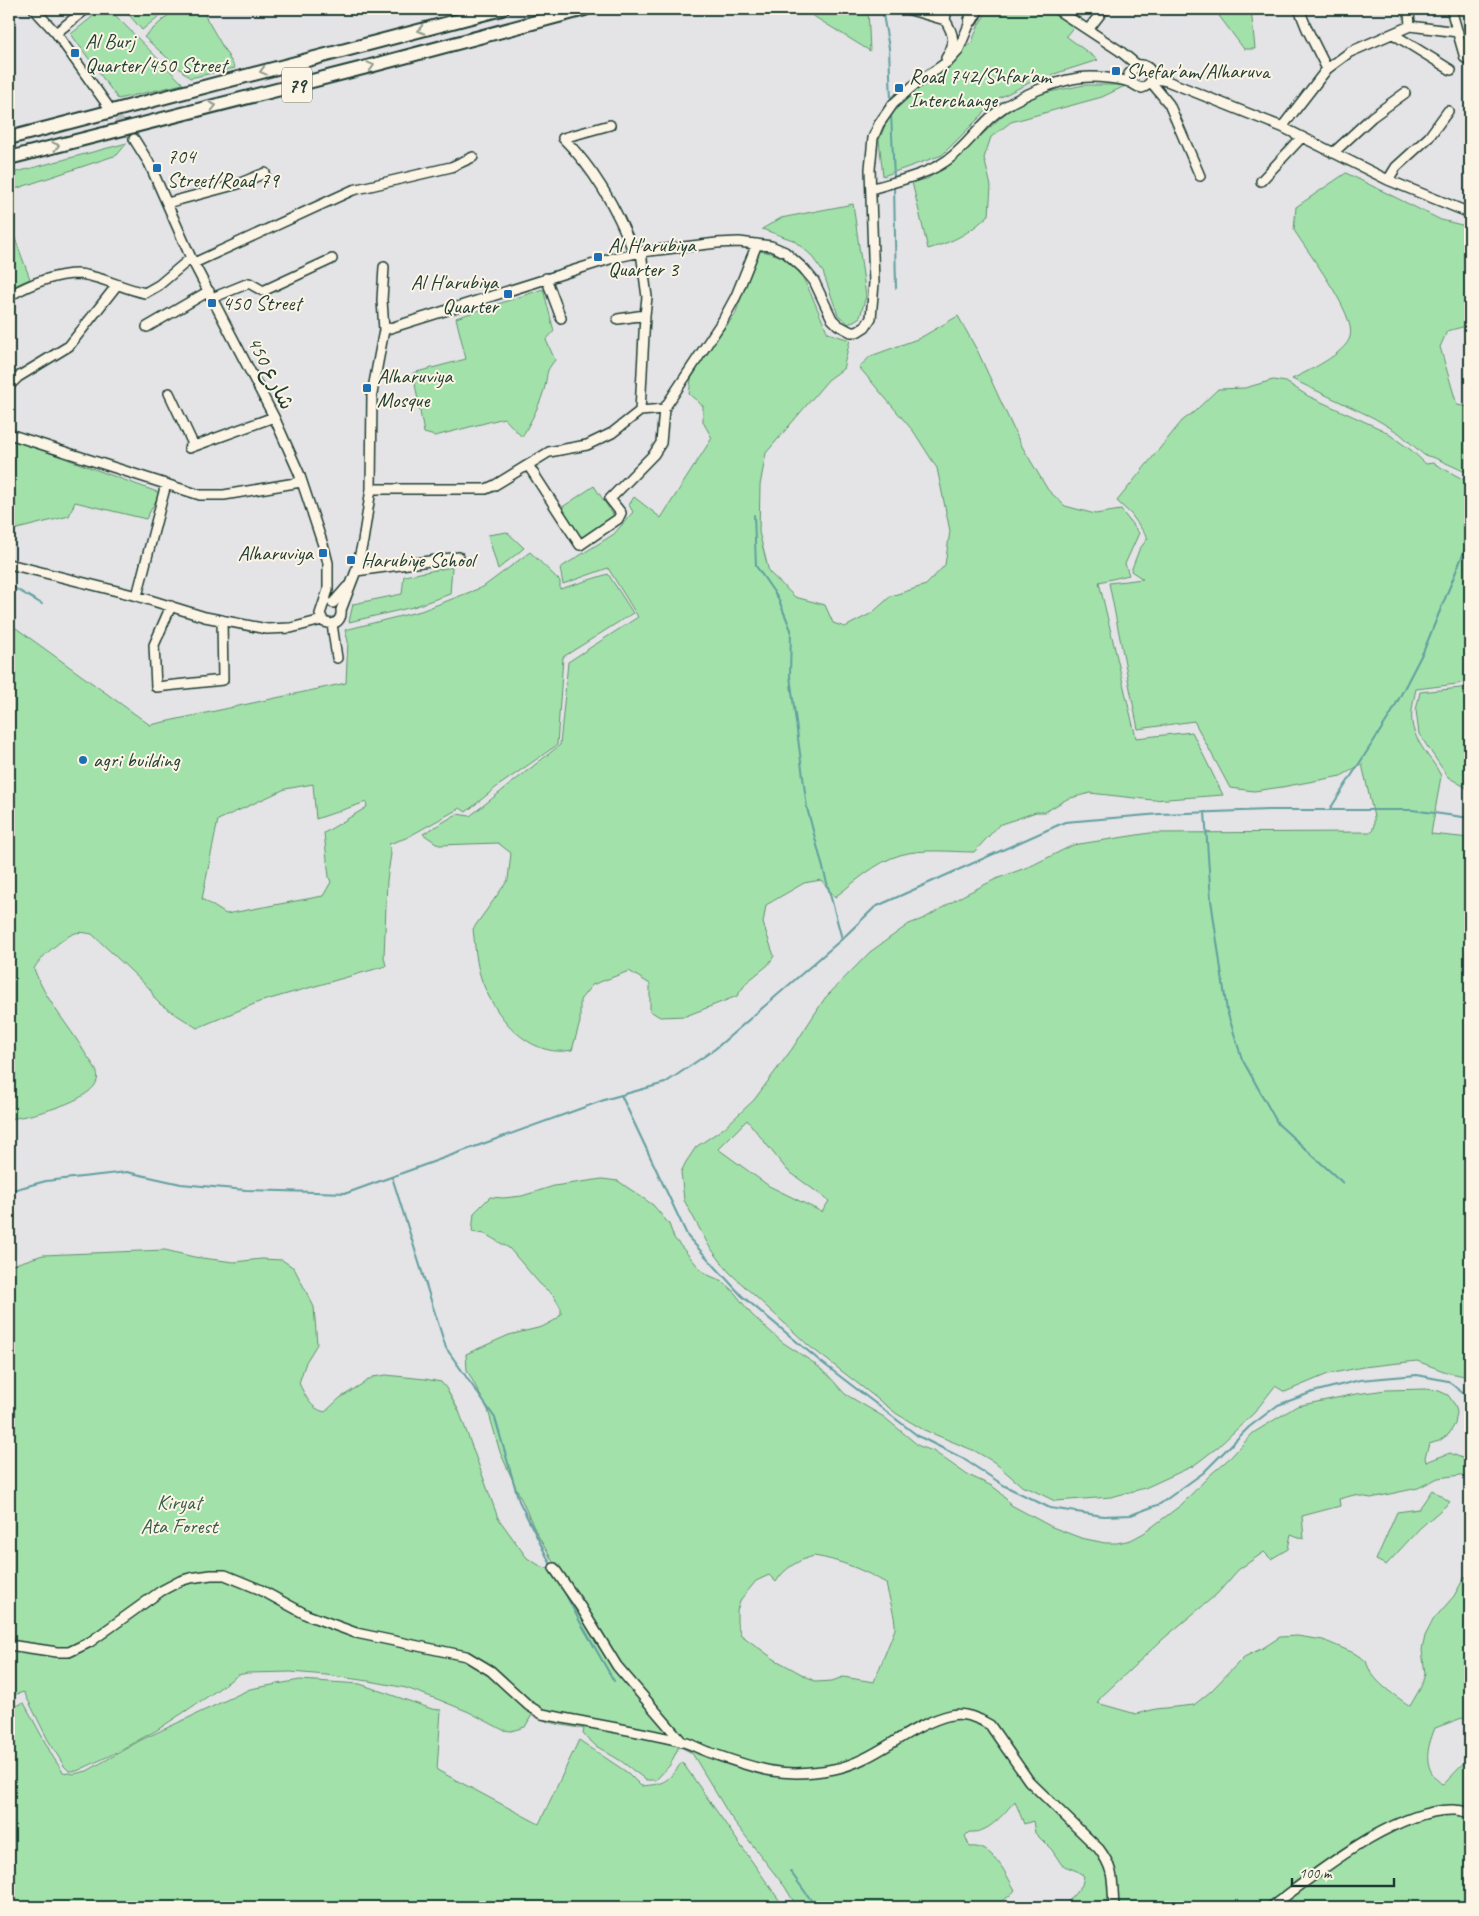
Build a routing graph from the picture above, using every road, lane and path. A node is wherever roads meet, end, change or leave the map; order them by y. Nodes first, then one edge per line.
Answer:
1 (34, 9) edge
2 (86, 9) edge
3 (502, 9) edge
4 (585, 9) edge
5 (907, 9) edge
6 (947, 9) edge
7 (1056, 9) edge
8 (1104, 9) edge
9 (1299, 9) edge
10 (1406, 9) edge
11 (1451, 9) edge
12 (971, 16) edge
13 (945, 20) junction
14 (1410, 26) junction
15 (951, 28) junction
16 (1088, 30) junction
17 (1458, 32) junction
18 (56, 33) junction
19 (1393, 34) junction
20 (1470, 56) edge
21 (944, 63) junction
22 (1137, 65) junction
23 (1327, 69) junction
24 (1451, 70) dead end
25 (1151, 80) junction
26 (1130, 82) junction
27 (1405, 92) dead end
28 (108, 106) tunnel mouth
29 (1448, 111) dead end
30 (610, 125) dead end
31 (1282, 126) junction
32 (1302, 137) junction
33 (9, 138) edge
34 (134, 139) tunnel mouth
35 (1333, 153) junction
36 (473, 157) dead end
37 (9, 158) edge
38 (265, 173) dead end
39 (1200, 176) dead end
40 (1388, 180) junction
41 (1261, 181) dead end
42 (871, 189) junction
43 (167, 203) junction
44 (1470, 212) edge
45 (757, 244) junction
46 (637, 253) junction
47 (332, 259) dead end
48 (192, 261) junction
49 (384, 267) dead end
50 (546, 278) junction
51 (117, 285) junction
52 (211, 295) junction
53 (9, 296) edge
54 (646, 315) junction
55 (561, 318) dead end
56 (618, 319) dead end
57 (146, 327) dead end
58 (384, 330) junction
59 (9, 386) edge
60 (169, 393) dead end
61 (664, 409) junction
62 (640, 411) junction
63 (274, 417) junction
64 (9, 434) edge
65 (528, 465) junction
66 (301, 482) junction
67 (166, 484) junction
68 (371, 489) junction
69 (459, 557) dead end
70 (9, 564) edge
71 (356, 571) junction
72 (328, 580) junction
73 (349, 583) junction
74 (137, 596) junction
75 (333, 603) junction
76 (170, 606) junction
77 (322, 608) junction
78 (341, 610) junction
79 (222, 620) junction
80 (322, 620) junction
81 (332, 624) junction
82 (337, 658) dead end
83 (554, 1568) dead end
84 (9, 1645) edge
85 (682, 1742) junction
86 (1470, 1813) edge
87 (1114, 1907) edge
88 (1271, 1907) edge

1 - 18 street
2 - 18 street
3 -> 33 highway, 79
37 -> 4 highway, 79
5 - 13 street
6 - 13 street
7 - 16 street
8 - 16 street
9 - 23 street
10 - 14 street
11 - 17 street
12 - 15 street
12 - 21 street
13 - 15 street
14 - 17 street
14 - 19 street
15 - 21 street
16 - 22 street
17 - 20 street
18 - 28 street
19 - 23 street
19 - 24 street
21 - 42 street
22 - 25 street
22 - 26 street
23 - 31 street
25 - 26 street
25 - 31 street
25 - 39 street
26 - 42 street
27 - 35 street
29 - 40 street
30 - 46 street
31 - 32 street
32 - 35 street
32 - 41 street
34 - 43 street, شارع 450
35 - 40 street
36 - 48 street
38 - 43 street
40 - 44 street
42 - 45 street
43 - 48 street, شارع 450
45 - 46 street
45 - 61 street
46 - 50 street
46 - 54 street
47 - 52 street
48 - 51 street
48 - 52 street, شارع 450
49 - 58 street
50 - 55 street
50 - 58 street
51 - 53 street
51 - 59 street
52 - 57 street
52 - 63 street, شارع 450
54 - 56 street
54 - 62 street
58 - 68 street
60 - 63 street
61 - 62 street
61 - 65 street
62 - 65 street
63 - 66 street, شارع 450
64 - 67 street
65 - 68 street
66 - 67 street
66 - 72 street, شارع 450
67 - 74 street
68 - 71 street
69 - 71 street
70 - 74 street
71 - 73 street
72 - 73 street
72 - 75 street, شارع 450
72 - 77 street, شارع 450
73 - 75 street
73 - 78 street
74 - 76 street
75 - 77 street
75 - 78 street
76 - 79 street
76 - 79 street
77 - 80 street
78 - 81 street
79 - 80 street
80 - 81 street
81 - 82 street
83 - 85 street
84 - 85 street
85 - 87 street
86 - 88 street

